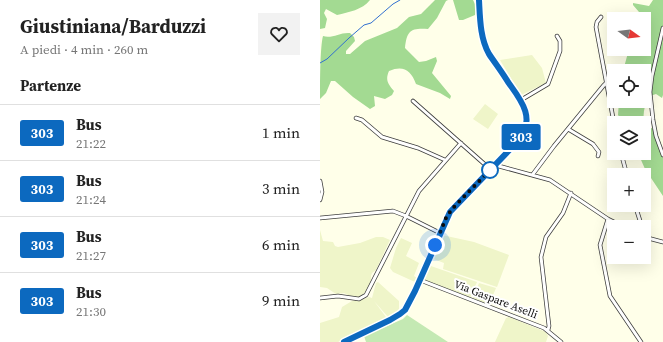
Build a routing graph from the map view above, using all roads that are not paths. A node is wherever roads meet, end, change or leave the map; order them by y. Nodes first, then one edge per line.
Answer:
1 (479, 0) edge
2 (601, 17) dead end
3 (663, 28) edge
4 (558, 36) dead end
5 (607, 82) joint
6 (521, 100) junction
7 (413, 101) dead end
8 (356, 118) dead end
9 (568, 128) junction
10 (461, 143) junction
11 (663, 155) edge
12 (598, 156) dead end
13 (445, 160) junction
14 (495, 165) junction
15 (490, 169) junction
16 (532, 174) junction
17 (320, 181) edge
18 (571, 193) junction
19 (320, 200) edge
20 (406, 216) junction
21 (320, 218) edge
22 (608, 219) joint
23 (440, 233) junction
24 (651, 238) edge
25 (663, 242) edge
26 (420, 280) junction
27 (320, 298) edge
28 (548, 330) junction
29 (344, 342) edge
30 (561, 342) edge
31 (640, 342) edge

1 - 6 street
2 - 5 street
3 - 11 street
4 - 6 street
5 - 9 street
6 - 14 street
7 - 10 street
8 - 13 street
9 - 12 street
9 - 16 street
10 - 13 street
10 - 15 street
13 - 20 street
14 - 15 street
14 - 16 street
15 - 23 street
16 - 18 street
17 - 19 street
18 - 22 street
18 - 28 street
20 - 21 street
20 - 23 street
20 - 27 street
22 - 31 street
23 - 26 street
24 - 25 street
26 - 28 street, Via Gaspare Aselli
26 - 29 street
28 - 30 street, Via Gaspare Aselli

